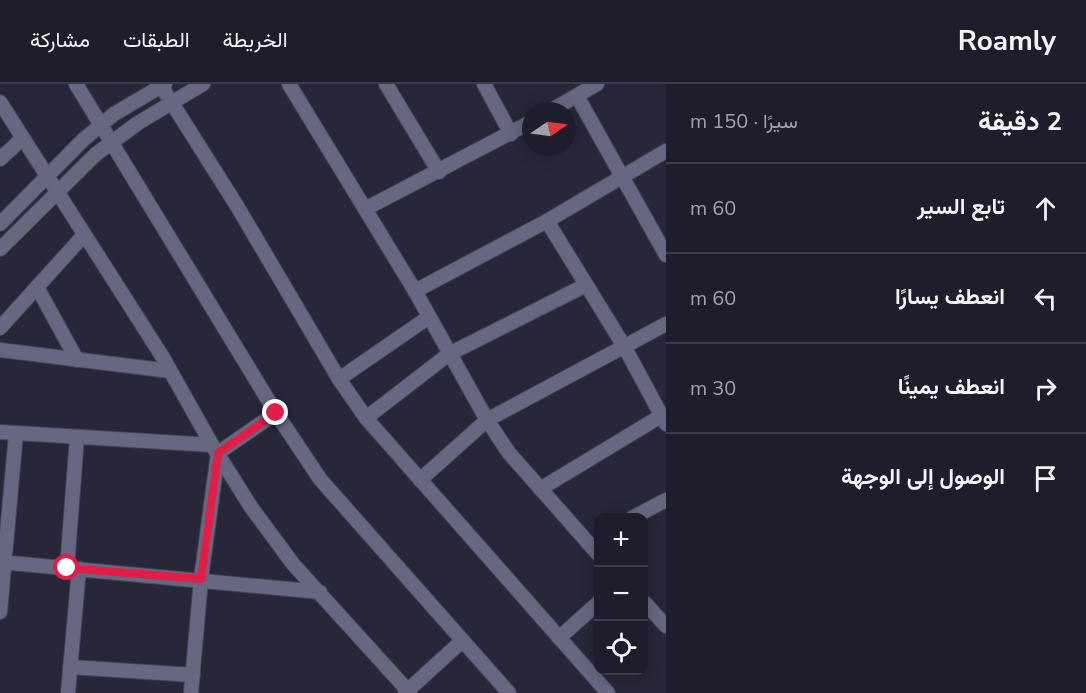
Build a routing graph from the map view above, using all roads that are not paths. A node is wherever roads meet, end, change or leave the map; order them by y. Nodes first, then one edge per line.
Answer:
1 (76, 84) edge
2 (203, 84) edge
3 (289, 84) edge
4 (386, 84) edge
5 (484, 84) edge
6 (597, 84) edge
7 (162, 85) edge
8 (577, 96) junction
9 (0, 102) edge
10 (566, 102) edge
11 (171, 103) junction
12 (101, 125) junction
13 (522, 127) edge
14 (511, 134) junction
15 (22, 138) junction
16 (112, 141) junction
17 (666, 151) edge
18 (0, 159) edge
19 (439, 172) junction
20 (46, 175) junction
21 (623, 177) junction
22 (56, 191) junction
23 (365, 209) junction
24 (547, 220) junction
25 (0, 224) edge
26 (84, 235) junction
27 (664, 248) edge
28 (0, 249) edge
29 (586, 285) junction
30 (37, 287) junction
31 (415, 291) junction
32 (429, 317) junction
33 (666, 324) edge
34 (0, 328) edge
35 (624, 346) junction
36 (0, 350) edge
37 (449, 354) junction
38 (77, 360) junction
39 (170, 371) junction
40 (339, 380) junction
41 (276, 413) junction
42 (366, 418) junction
43 (487, 420) junction
44 (664, 420) edge
45 (0, 432) edge
46 (16, 433) junction
47 (77, 437) junction
48 (215, 449) junction
49 (420, 480) junction
50 (540, 489) junction
51 (666, 500) edge
52 (641, 513) edge
53 (592, 538) edge
54 (2, 562) edge
55 (73, 568) junction
56 (201, 579) junction
57 (320, 592) junction
58 (648, 606) edge
59 (594, 607) edge
60 (0, 612) edge
61 (666, 626) edge
62 (559, 638) junction
63 (462, 641) junction
64 (70, 667) junction
65 (193, 675) junction
66 (408, 692) edge
67 (68, 693) edge
68 (191, 693) edge
69 (509, 693) edge
70 (608, 693) edge

1 - 12 street
2 - 11 street
3 - 23 street
4 - 19 street
5 - 14 street
6 - 8 street
7 - 11 street
7 - 12 street
8 - 10 street
8 - 21 street
9 - 15 street
11 - 16 street
11 - 40 street
12 - 16 street
12 - 20 street
13 - 14 street
14 - 19 street
15 - 18 street
15 - 20 street
16 - 22 street
16 - 41 street
17 - 21 street
19 - 23 street
20 - 22 street
20 - 25 street
21 - 24 street
21 - 27 street
22 - 26 street
22 - 28 street
23 - 31 street
24 - 29 street
24 - 31 street
26 - 30 street
26 - 39 street
29 - 35 street
29 - 37 street
30 - 34 street
30 - 38 street
31 - 32 street
32 - 37 street
32 - 40 street
33 - 35 street
35 - 43 street
35 - 44 street
36 - 38 street
37 - 42 street
37 - 43 street
38 - 39 street
39 - 48 street
40 - 42 street
41 - 48 street
41 - 63 street
42 - 49 street
43 - 49 street
43 - 50 street
44 - 50 street
45 - 46 street
46 - 47 street
46 - 54 street
47 - 48 street
47 - 55 street
48 - 56 street
48 - 57 street
49 - 62 street
50 - 53 street
51 - 52 street
54 - 55 street
54 - 60 street
55 - 56 street
55 - 64 street
56 - 57 street
56 - 65 street
57 - 66 street
58 - 61 street
59 - 62 street
62 - 70 street
63 - 66 street
63 - 69 street
64 - 65 street
64 - 67 street
65 - 68 street

